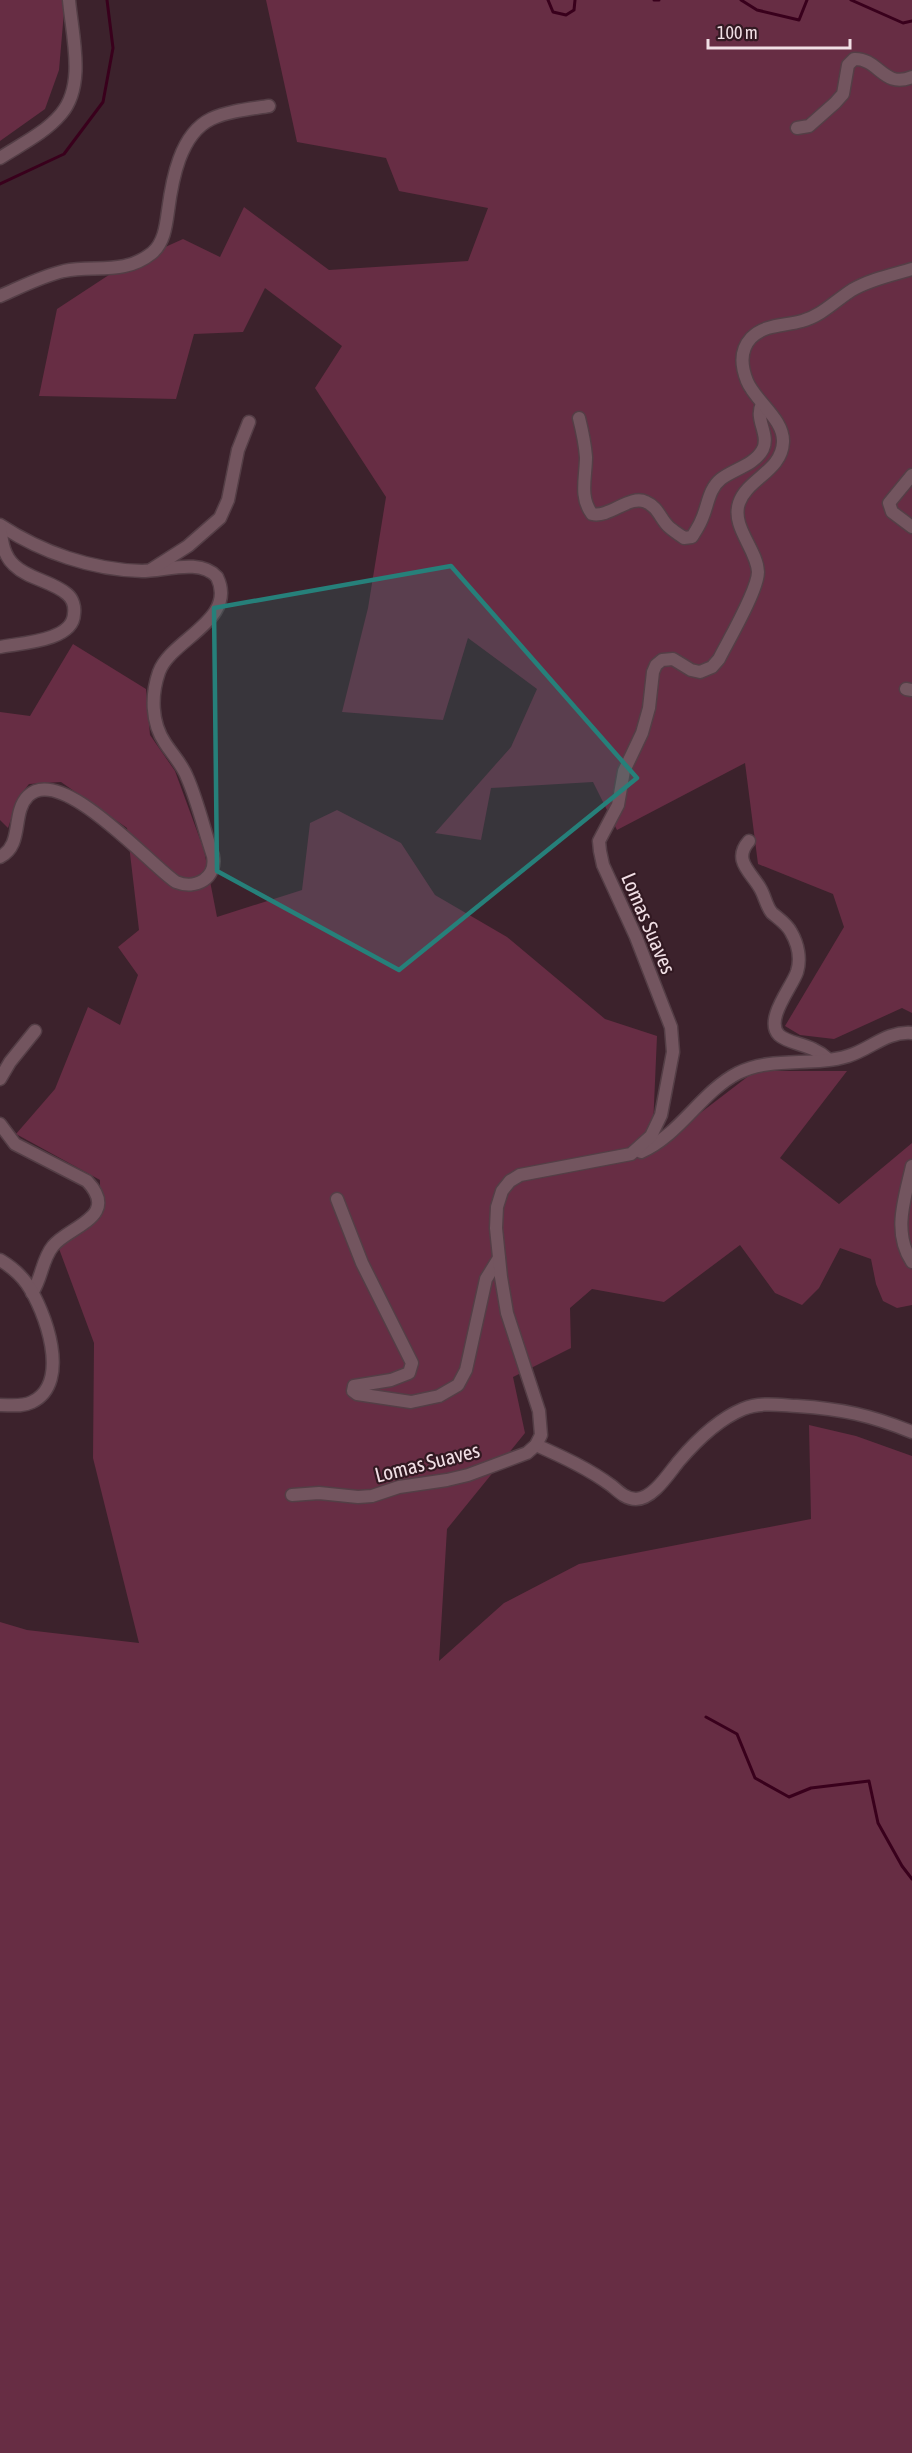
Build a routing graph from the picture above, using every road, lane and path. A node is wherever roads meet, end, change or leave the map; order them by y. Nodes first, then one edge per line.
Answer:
1 (69, 0) edge
2 (912, 77) edge
3 (269, 106) dead end
4 (796, 129) dead end
5 (0, 158) edge
6 (912, 269) edge
7 (889, 275) junction
8 (912, 280) edge
9 (0, 296) edge
10 (762, 404) junction
11 (579, 418) dead end
12 (249, 422) dead end
13 (912, 475) edge
14 (0, 526) edge
15 (912, 527) edge
16 (148, 571) junction
17 (0, 647) edge
18 (749, 840) dead end
19 (0, 857) edge
20 (35, 1031) dead end
21 (912, 1033) edge
22 (828, 1059) junction
23 (0, 1079) edge
24 (0, 1124) edge
25 (632, 1154) junction
26 (912, 1166) edge
27 (337, 1199) dead end
28 (499, 1258) junction
29 (0, 1260) edge
30 (912, 1262) edge
31 (32, 1293) junction
32 (0, 1405) edge
33 (912, 1432) edge
34 (536, 1445) junction
35 (292, 1495) dead end

1 - 5 street
2 - 4 street
3 - 9 street
6 - 7 street, Lomas Suaves
7 - 8 street
7 - 10 street, Lomas Suaves
10 - 11 street
10 - 25 street, Lomas Suaves
12 - 16 street
13 - 15 street
14 - 16 street
14 - 17 street
16 - 19 street
18 - 22 street
20 - 23 street
21 - 22 street
22 - 25 street
24 - 31 street
25 - 28 street
26 - 30 street
27 - 28 street
28 - 34 street
29 - 31 street
31 - 32 street
33 - 34 street
34 - 35 street, Lomas Suaves

